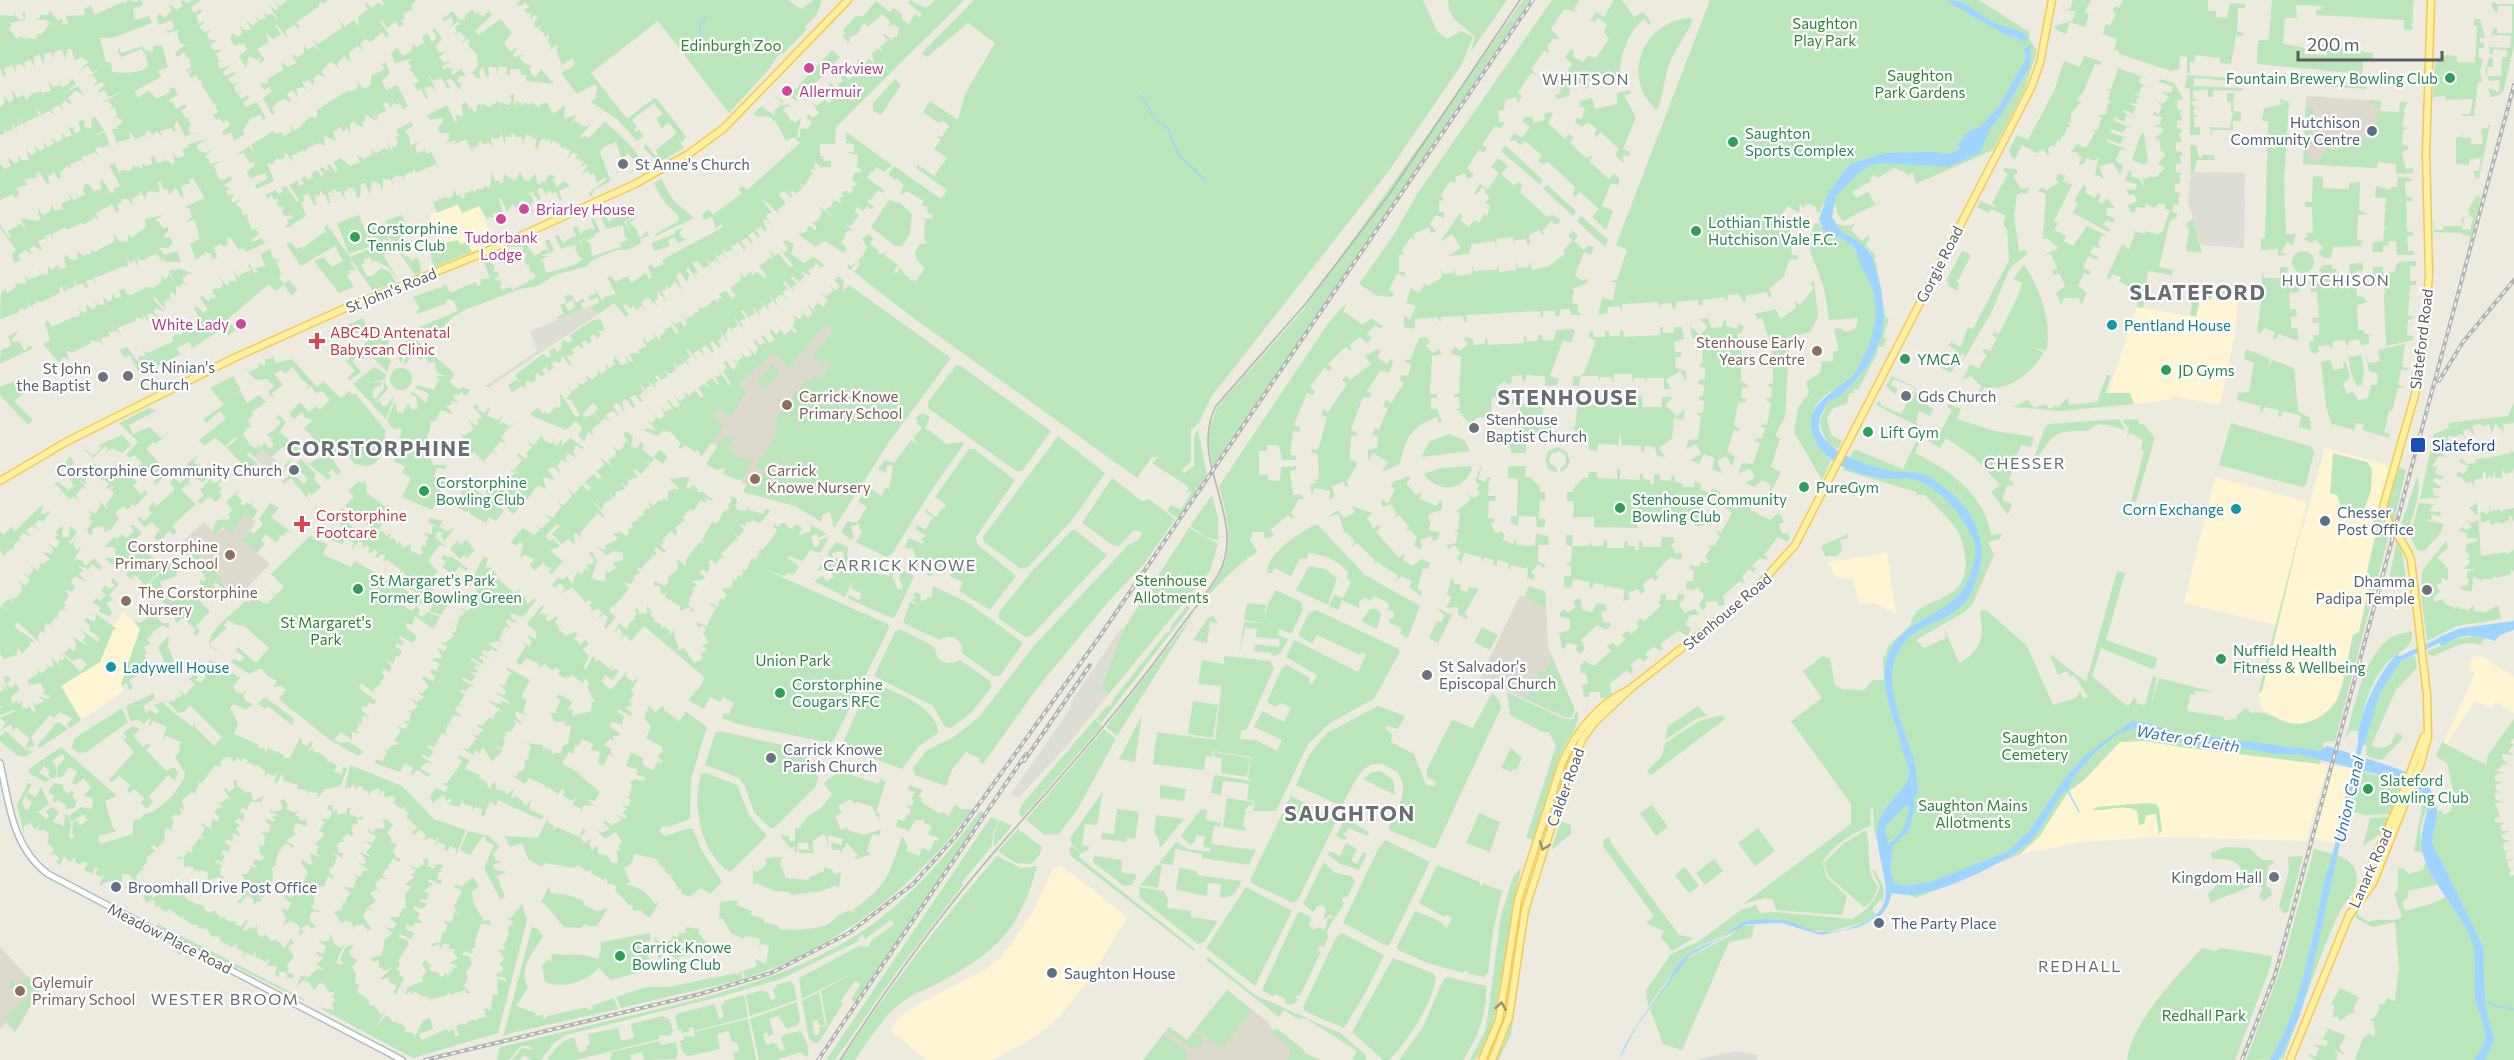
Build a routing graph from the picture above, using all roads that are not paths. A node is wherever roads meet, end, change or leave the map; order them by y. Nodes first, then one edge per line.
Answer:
1 (848, 0) edge
2 (2052, 0) edge
3 (2431, 0) edge
4 (0, 481) edge
5 (1808, 521) joint
6 (2423, 666) joint
7 (1631, 688) junction
8 (0, 763) edge
9 (400, 1059) edge
10 (1482, 1060) edge
11 (1492, 1060) edge
12 (2290, 1060) edge

1 - 4 main road, St John's Road
2 - 5 main road, Gorgie Road
3 - 6 main road, Slateford Road
5 - 7 main road, Stenhouse Road
6 - 12 main road, Lanark Road
10 -> 7 main road, Calder Road
7 -> 11 main road, Calder Road
8 - 9 main road, Meadow Place Road

